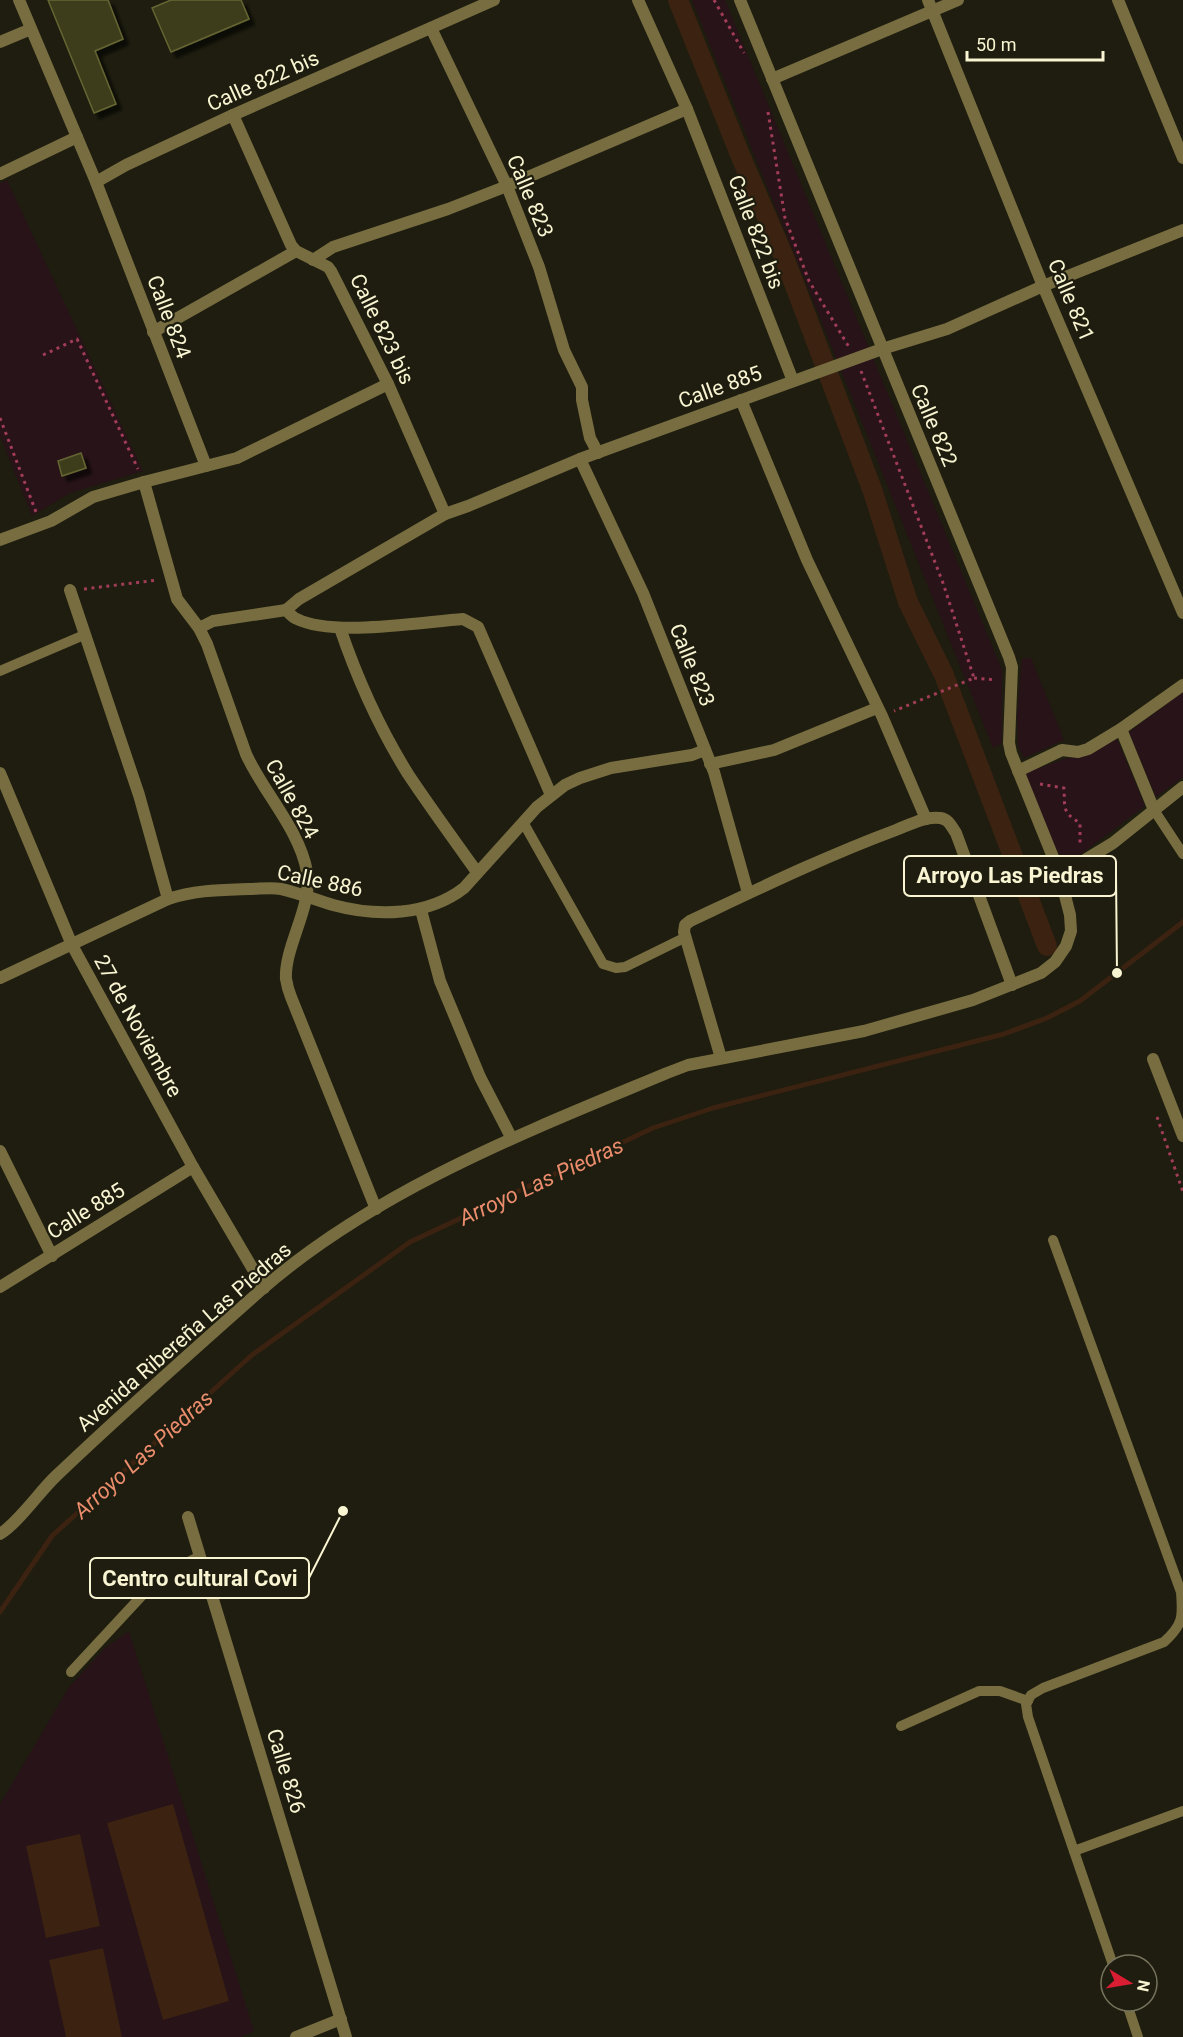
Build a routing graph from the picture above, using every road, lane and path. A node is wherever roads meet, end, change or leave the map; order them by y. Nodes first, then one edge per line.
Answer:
1 (19, 0) edge
2 (494, 0) edge
3 (638, 0) edge
4 (714, 0) edge
5 (740, 0) edge
6 (958, 0) edge
7 (1118, 0) edge
8 (930, 5) edge
9 (431, 28) junction
10 (31, 29) junction
11 (0, 42) edge
12 (749, 61) dead end
13 (772, 79) junction
14 (767, 105) dead end
15 (687, 108) junction
16 (233, 115) junction
17 (77, 137) junction
18 (1183, 158) edge
19 (0, 174) edge
20 (96, 182) junction
21 (507, 186) junction
22 (1183, 230) edge
23 (296, 251) junction
24 (313, 260) junction
25 (1043, 286) junction
26 (153, 332) junction
27 (882, 349) junction
28 (43, 355) dead end
29 (850, 361) junction
30 (793, 381) junction
31 (388, 384) junction
32 (741, 400) junction
33 (0, 418) edge
34 (597, 453) junction
35 (580, 459) junction
36 (206, 466) junction
37 (144, 482) junction
38 (445, 514) junction
39 (41, 525) junction
40 (0, 540) edge
41 (171, 579) junction
42 (70, 590) joint
43 (286, 610) junction
44 (1183, 613) edge
45 (199, 628) junction
46 (340, 628) junction
47 (84, 635) junction
48 (0, 671) edge
49 (974, 678) junction
50 (1011, 681) junction
51 (1183, 685) edge
52 (880, 712) junction
53 (1121, 729) junction
54 (705, 750) junction
55 (710, 764) junction
56 (1018, 771) junction
57 (0, 773) edge
58 (1032, 782) dead end
59 (1183, 787) edge
60 (551, 795) junction
61 (1154, 810) junction
62 (926, 819) junction
63 (523, 822) junction
64 (1080, 849) dead end
65 (1183, 854) edge
66 (477, 872) junction
67 (1059, 872) junction
68 (748, 893) junction
69 (306, 897) junction
70 (168, 899) junction
71 (421, 910) junction
72 (686, 937) junction
73 (72, 945) junction
74 (0, 978) edge
75 (1012, 985) junction
76 (721, 1058) junction
77 (1153, 1059) dead end
78 (1157, 1117) dead end
79 (1183, 1136) edge
80 (511, 1137) junction
81 (0, 1151) edge
82 (193, 1167) junction
83 (1183, 1192) edge
84 (376, 1209) junction
85 (1053, 1240) dead end
86 (52, 1256) junction
87 (0, 1287) edge
88 (264, 1288) junction
89 (188, 1517) dead end
90 (0, 1534) edge
91 (200, 1556) junction
92 (71, 1672) dead end
93 (1028, 1701) junction
94 (901, 1726) dead end
95 (1183, 1811) edge
96 (1074, 1851) junction
97 (1109, 1953) edge
98 (1130, 2013) edge
99 (341, 2019) junction
100 (296, 2037) edge
101 (346, 2037) edge
102 (1138, 2037) edge

1 - 10 street
2 - 9 street, Calle 822 bis
3 - 15 street, Calle 822 bis
4 - 12 path
5 - 13 street, Calle 822
6 - 8 street
7 - 18 street
8 - 13 street
8 - 25 street, Calle 821
9 - 16 street, Calle 822 bis
9 - 21 street, Calle 823
10 - 11 street
10 - 17 street
13 - 27 street, Calle 822
14 - 29 path
15 - 21 street
15 - 30 street, Calle 822 bis
16 - 20 street, Calle 822 bis
16 - 23 street
17 - 19 street
17 - 20 street
20 - 26 street, Calle 824
21 - 24 street
21 - 34 street, Calle 823
22 - 25 street, Calle 885
23 - 24 street, Calle 823 bis
23 - 26 street
24 - 31 street, Calle 823 bis
25 - 27 street, Calle 885
25 - 44 street, Calle 821
26 - 36 street, Calle 824
27 - 29 street, Calle 885
27 - 50 street, Calle 822
28 - 37 path
29 - 30 street, Calle 885
29 - 49 path
30 - 32 street, Calle 885
31 - 36 street
31 - 38 street, Calle 823 bis
32 - 34 street, Calle 885
32 - 52 street
33 - 39 path
34 - 35 street, Calle 885
35 - 38 street, Calle 885
35 - 54 street, Calle 823
36 - 37 street
37 - 39 street
37 - 41 street, Calle 824
38 - 43 street, Calle 885
39 - 40 street
41 - 42 path
41 - 45 street, Calle 824
42 - 47 street
43 - 45 street
43 - 46 street
45 - 69 street, Calle 824
46 - 60 street
46 - 66 street
47 - 48 lane
47 - 70 street
49 - 50 path
49 - 52 path
50 - 56 street, Calle 822
51 - 53 street
52 - 55 street
52 - 62 street
53 - 56 street
53 - 61 street
54 - 55 street, Calle 823
54 - 60 street, Calle 886
55 - 68 street, Calle 823
56 - 67 street, Calle 822
57 - 73 street, 27 de Noviembre
58 - 64 path
59 - 61 street
60 - 63 street, Calle 886
61 - 65 lane
61 - 67 street
62 - 68 street
62 - 75 street
63 - 66 street, Calle 886
63 - 72 lane
66 - 71 street, Calle 886
67 - 75 street, Avenida Ribereña Las Piedras
68 - 72 street
69 - 70 street, Calle 886
69 - 71 street, Calle 886
69 - 84 street, Calle 824
70 - 73 street, Calle 886
71 - 80 street
72 - 76 street
73 - 74 street, Calle 886
73 - 82 street, 27 de Noviembre
75 - 76 street, Avenida Ribereña Las Piedras
76 - 80 street, Avenida Ribereña Las Piedras
77 - 79 street
78 - 83 path
80 - 84 street, Avenida Ribereña Las Piedras
81 - 86 street
82 - 86 street, Calle 885
82 - 88 street, 27 de Noviembre
84 - 88 street, Avenida Ribereña Las Piedras
85 - 93 lane
86 - 87 street, Calle 885
88 - 90 street, Avenida Ribereña Las Piedras
89 - 91 street, Calle 826
91 - 92 lane
91 - 99 street, Calle 826
93 - 94 lane
93 - 96 lane
95 - 96 lane
96 - 97 lane
98 - 102 lane
99 - 100 street
99 - 101 street, Calle 826

